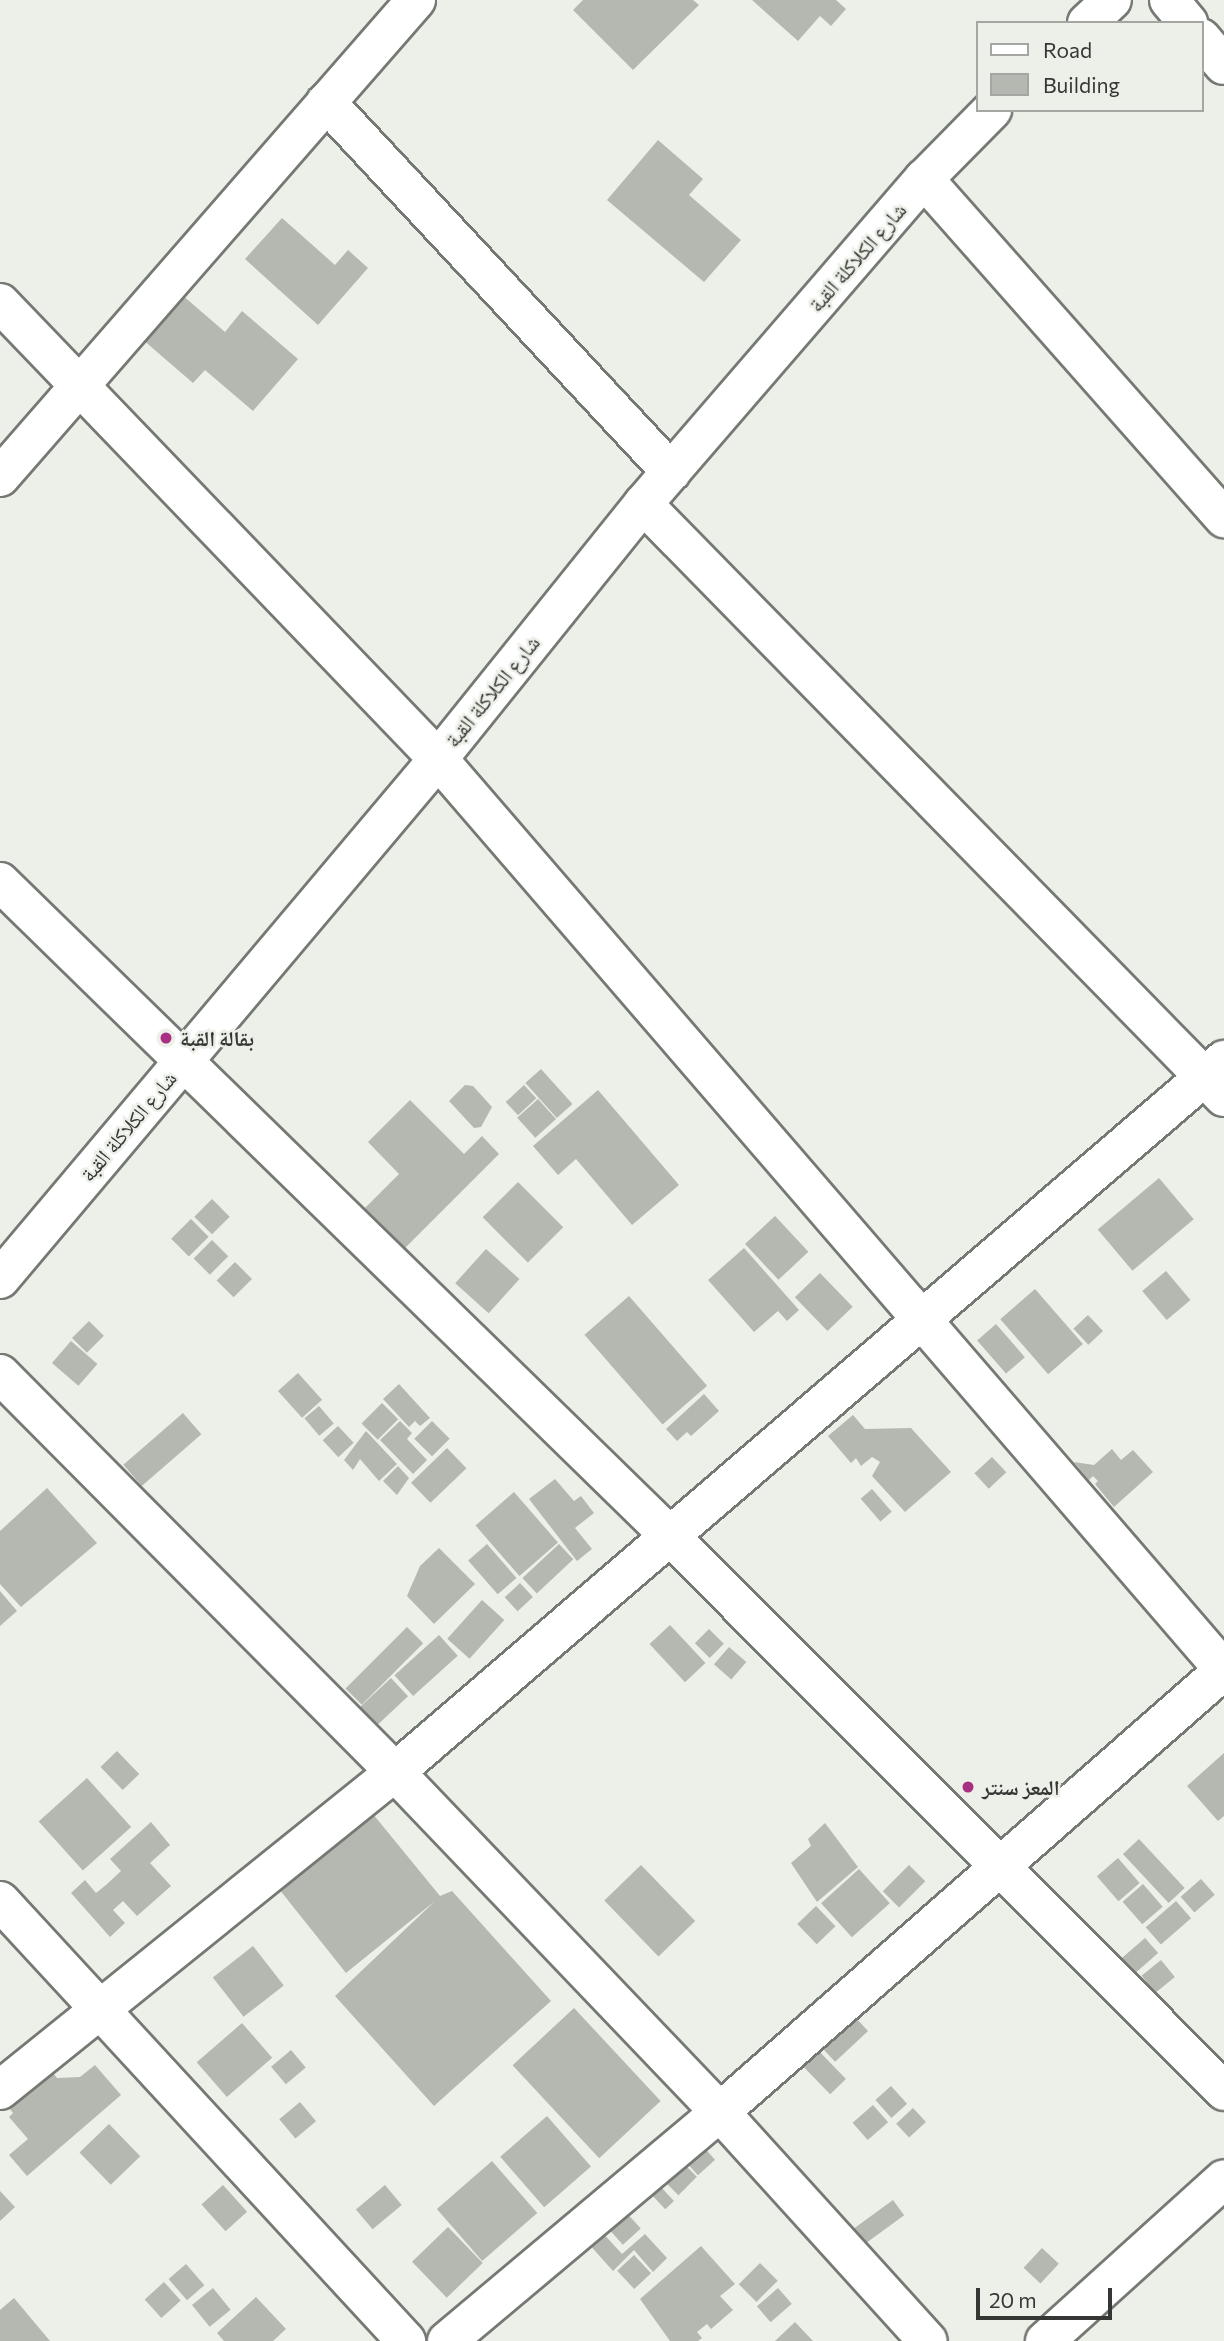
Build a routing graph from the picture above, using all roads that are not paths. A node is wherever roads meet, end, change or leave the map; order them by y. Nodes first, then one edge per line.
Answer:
1 (416, 0) edge
2 (1112, 0) edge
3 (1169, 0) edge
4 (1089, 21) edge
5 (1186, 21) edge
6 (1203, 40) edge
7 (1224, 65) edge
8 (326, 102) junction
9 (990, 112) edge
10 (925, 178) junction
11 (0, 303) edge
12 (80, 387) junction
13 (671, 472) junction
14 (0, 477) edge
15 (643, 504) junction
16 (1224, 518) edge
17 (438, 759) junction
18 (0, 882) edge
19 (183, 1061) junction
20 (1218, 1078) edge
21 (0, 1279) edge
22 (922, 1315) junction
23 (0, 1374) edge
24 (670, 1536) junction
25 (1224, 1670) edge
26 (395, 1772) junction
27 (1001, 1866) junction
28 (0, 1901) edge
29 (101, 2013) junction
30 (0, 2090) edge
31 (1224, 2091) edge
32 (720, 2112) junction
33 (1224, 2179) edge
34 (406, 2341) edge
35 (447, 2341) edge
36 (928, 2341) edge
37 (1045, 2341) edge

1 - 8 street
2 - 4 street
3 - 5 street
6 - 7 street
8 - 12 street
8 - 13 street
9 - 10 street, شارع الكلاكلة القبة
10 - 13 street, شارع الكلاكلة القبة
10 - 16 street
11 - 12 street
12 - 14 street
12 - 17 street
13 - 15 street, شارع الكلاكلة القبة
15 - 17 street, شارع الكلاكلة القبة
15 - 20 street
17 - 19 street, شارع الكلاكلة القبة
17 - 22 street
18 - 19 street
19 - 21 street, شارع الكلاكلة القبة
19 - 24 street
20 - 22 street
22 - 24 street
22 - 25 street
23 - 26 street
24 - 26 street
24 - 27 street
25 - 27 street
26 - 29 street
26 - 32 street
27 - 31 street
27 - 32 street
28 - 29 street
29 - 30 street
29 - 34 street
32 - 35 street
32 - 36 street
33 - 37 street

